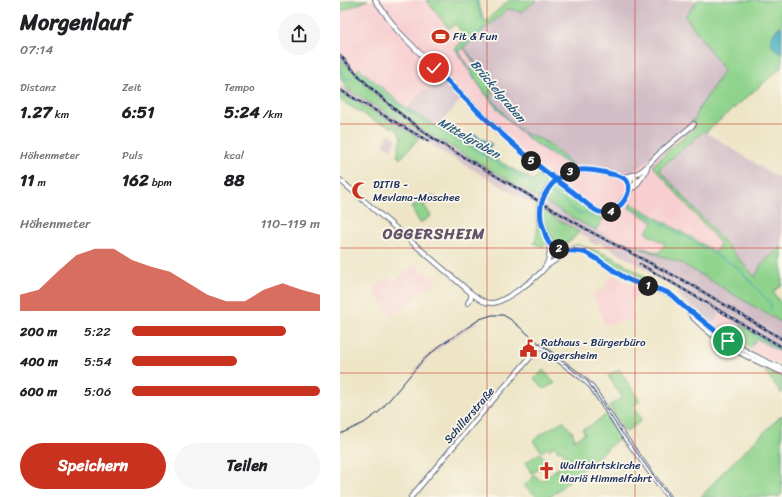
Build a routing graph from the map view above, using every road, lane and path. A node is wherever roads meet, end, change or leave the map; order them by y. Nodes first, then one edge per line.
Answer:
1 (375, 0) edge
2 (694, 124) dead end
3 (648, 166) junction
4 (633, 175) junction
5 (623, 177) junction
6 (340, 180) edge
7 (629, 187) junction
8 (628, 194) junction
9 (549, 243) junction
10 (550, 251) junction
11 (567, 251) junction
12 (545, 267) junction
13 (471, 293) junction
14 (468, 303) dead end
15 (775, 367) junction
16 (782, 368) edge
17 (782, 372) edge
18 (411, 497) edge
19 (668, 497) edge

1 - 8 street
2 - 3 street
3 - 4 street
3 - 8 street
4 - 5 street
4 - 7 street
4 - 8 street
5 - 7 street
5 - 9 street, bridge
6 - 13 street
7 - 8 street
9 - 10 street
9 - 11 street
10 - 11 street
10 - 12 street
11 - 12 street
11 - 15 street
12 - 13 street
13 - 14 street
15 - 16 street
15 - 17 street
18 - 19 street, Schillerstraße

